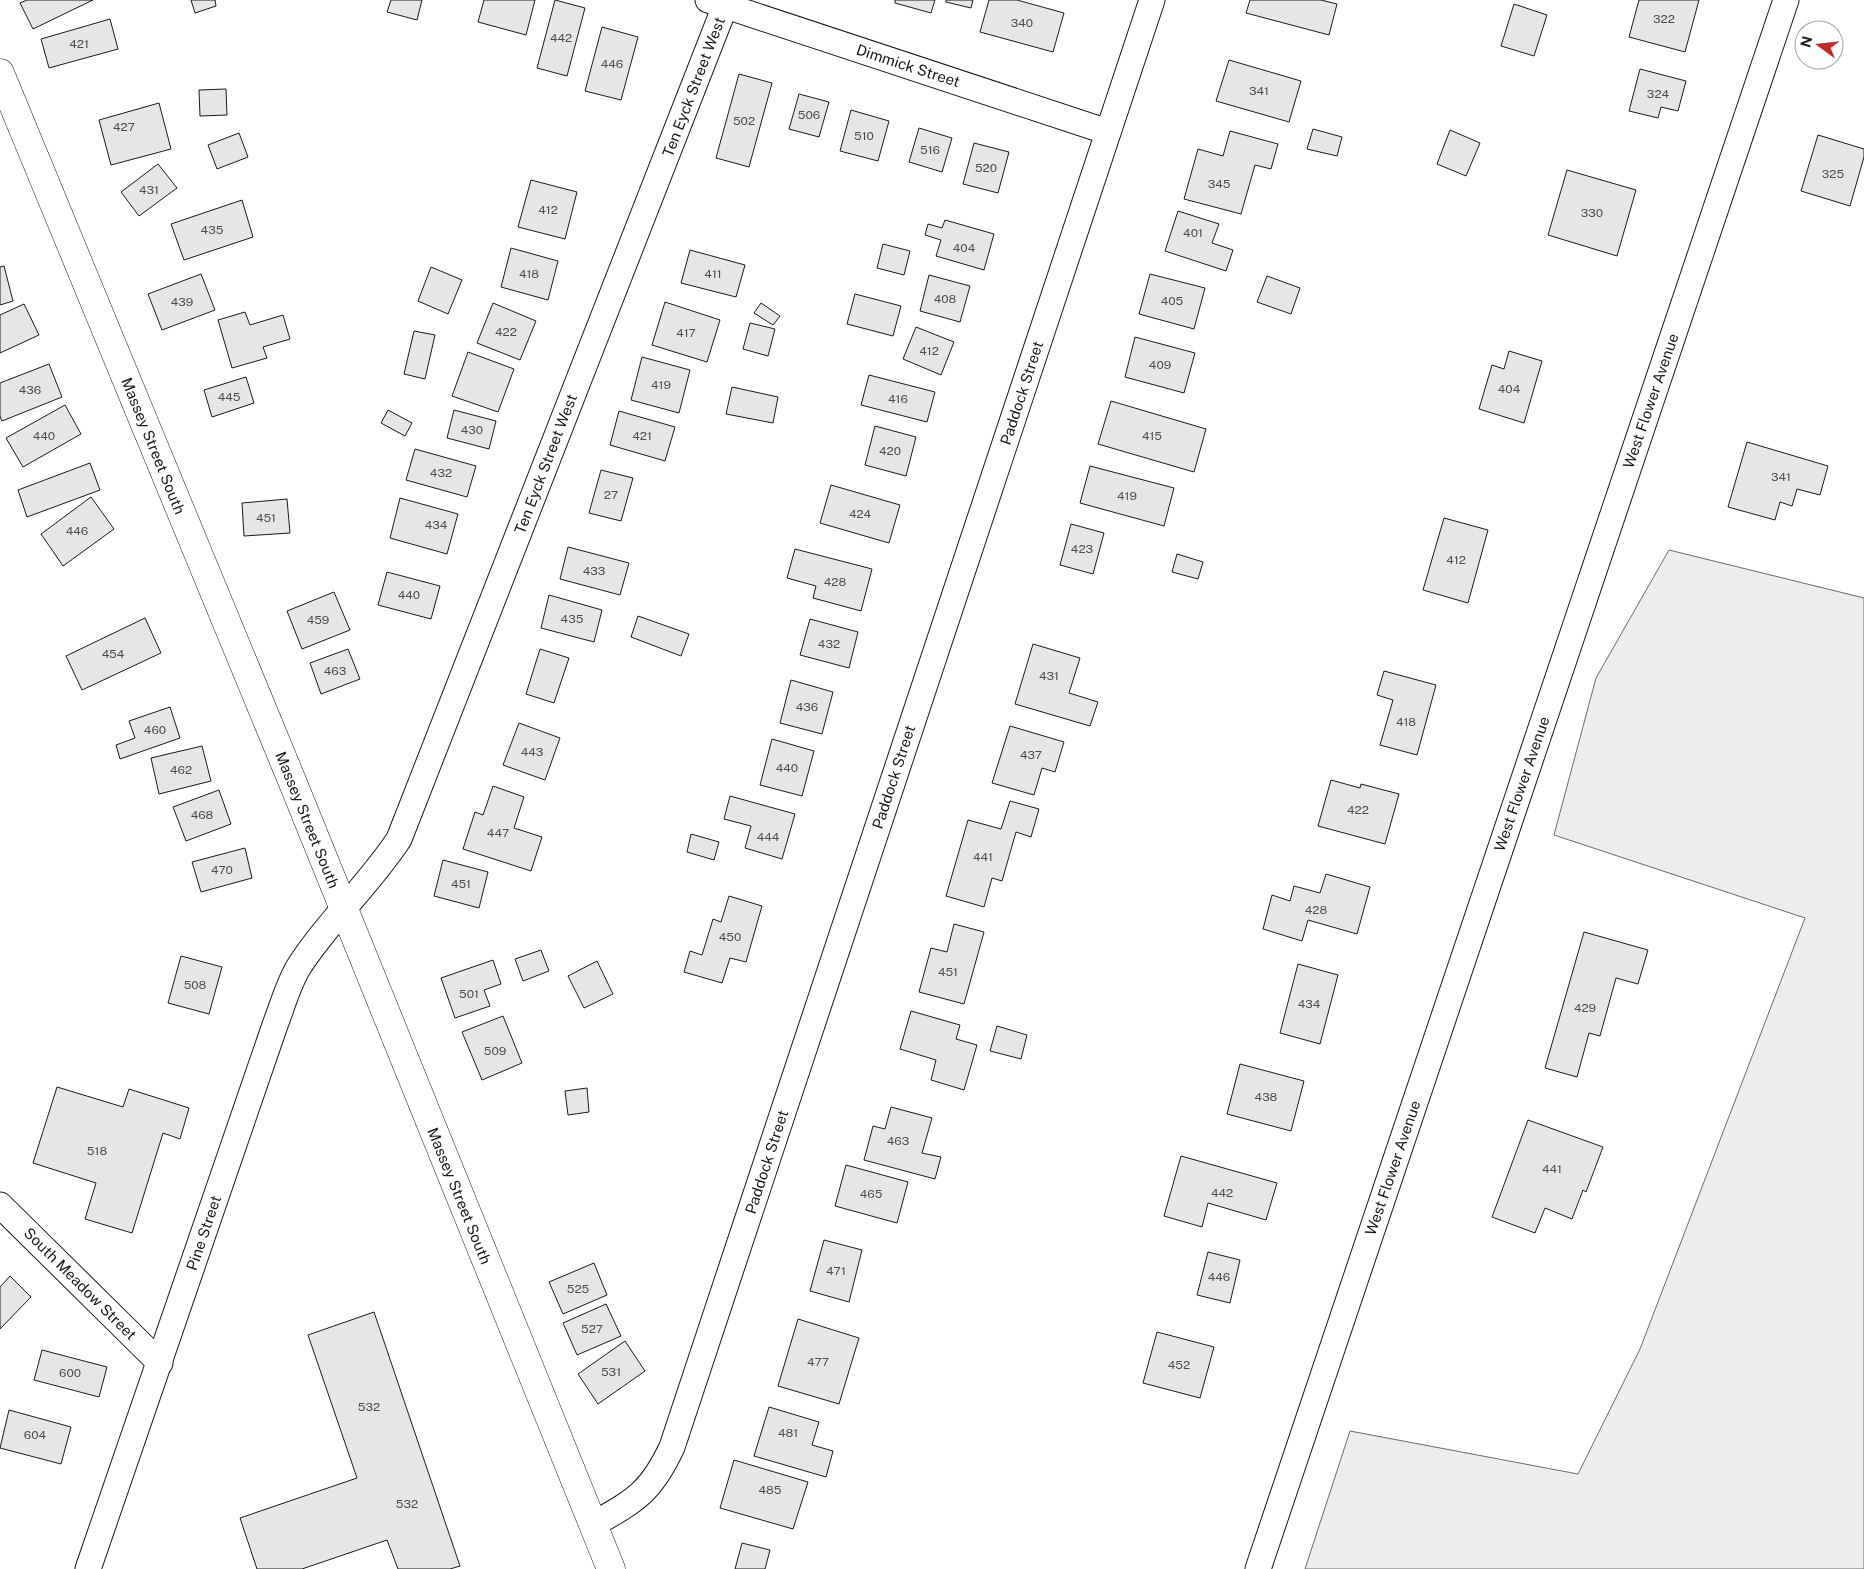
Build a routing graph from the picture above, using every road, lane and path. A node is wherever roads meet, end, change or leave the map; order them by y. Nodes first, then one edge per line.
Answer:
1 (1152, 0) edge
2 (1786, 0) edge
3 (717, 3) edge
4 (0, 73) edge
5 (1108, 132) junction
6 (342, 909) junction
7 (0, 1205) edge
8 (160, 1363) junction
9 (594, 1524) junction
10 (88, 1569) edge
11 (611, 1569) edge
12 (1258, 1569) edge

1 - 5 street, Paddock Street
2 - 12 street, West Flower Avenue
3 - 5 street, Dimmick Street
3 - 6 street, Ten Eyck Street West
4 - 6 street, Massey Street South
5 - 9 street, Paddock Street
6 - 8 street, Pine Street
6 - 9 street, Massey Street South
7 - 8 street, South Meadow Street
8 - 10 street, Pine Street
9 - 11 street, Massey Street South

